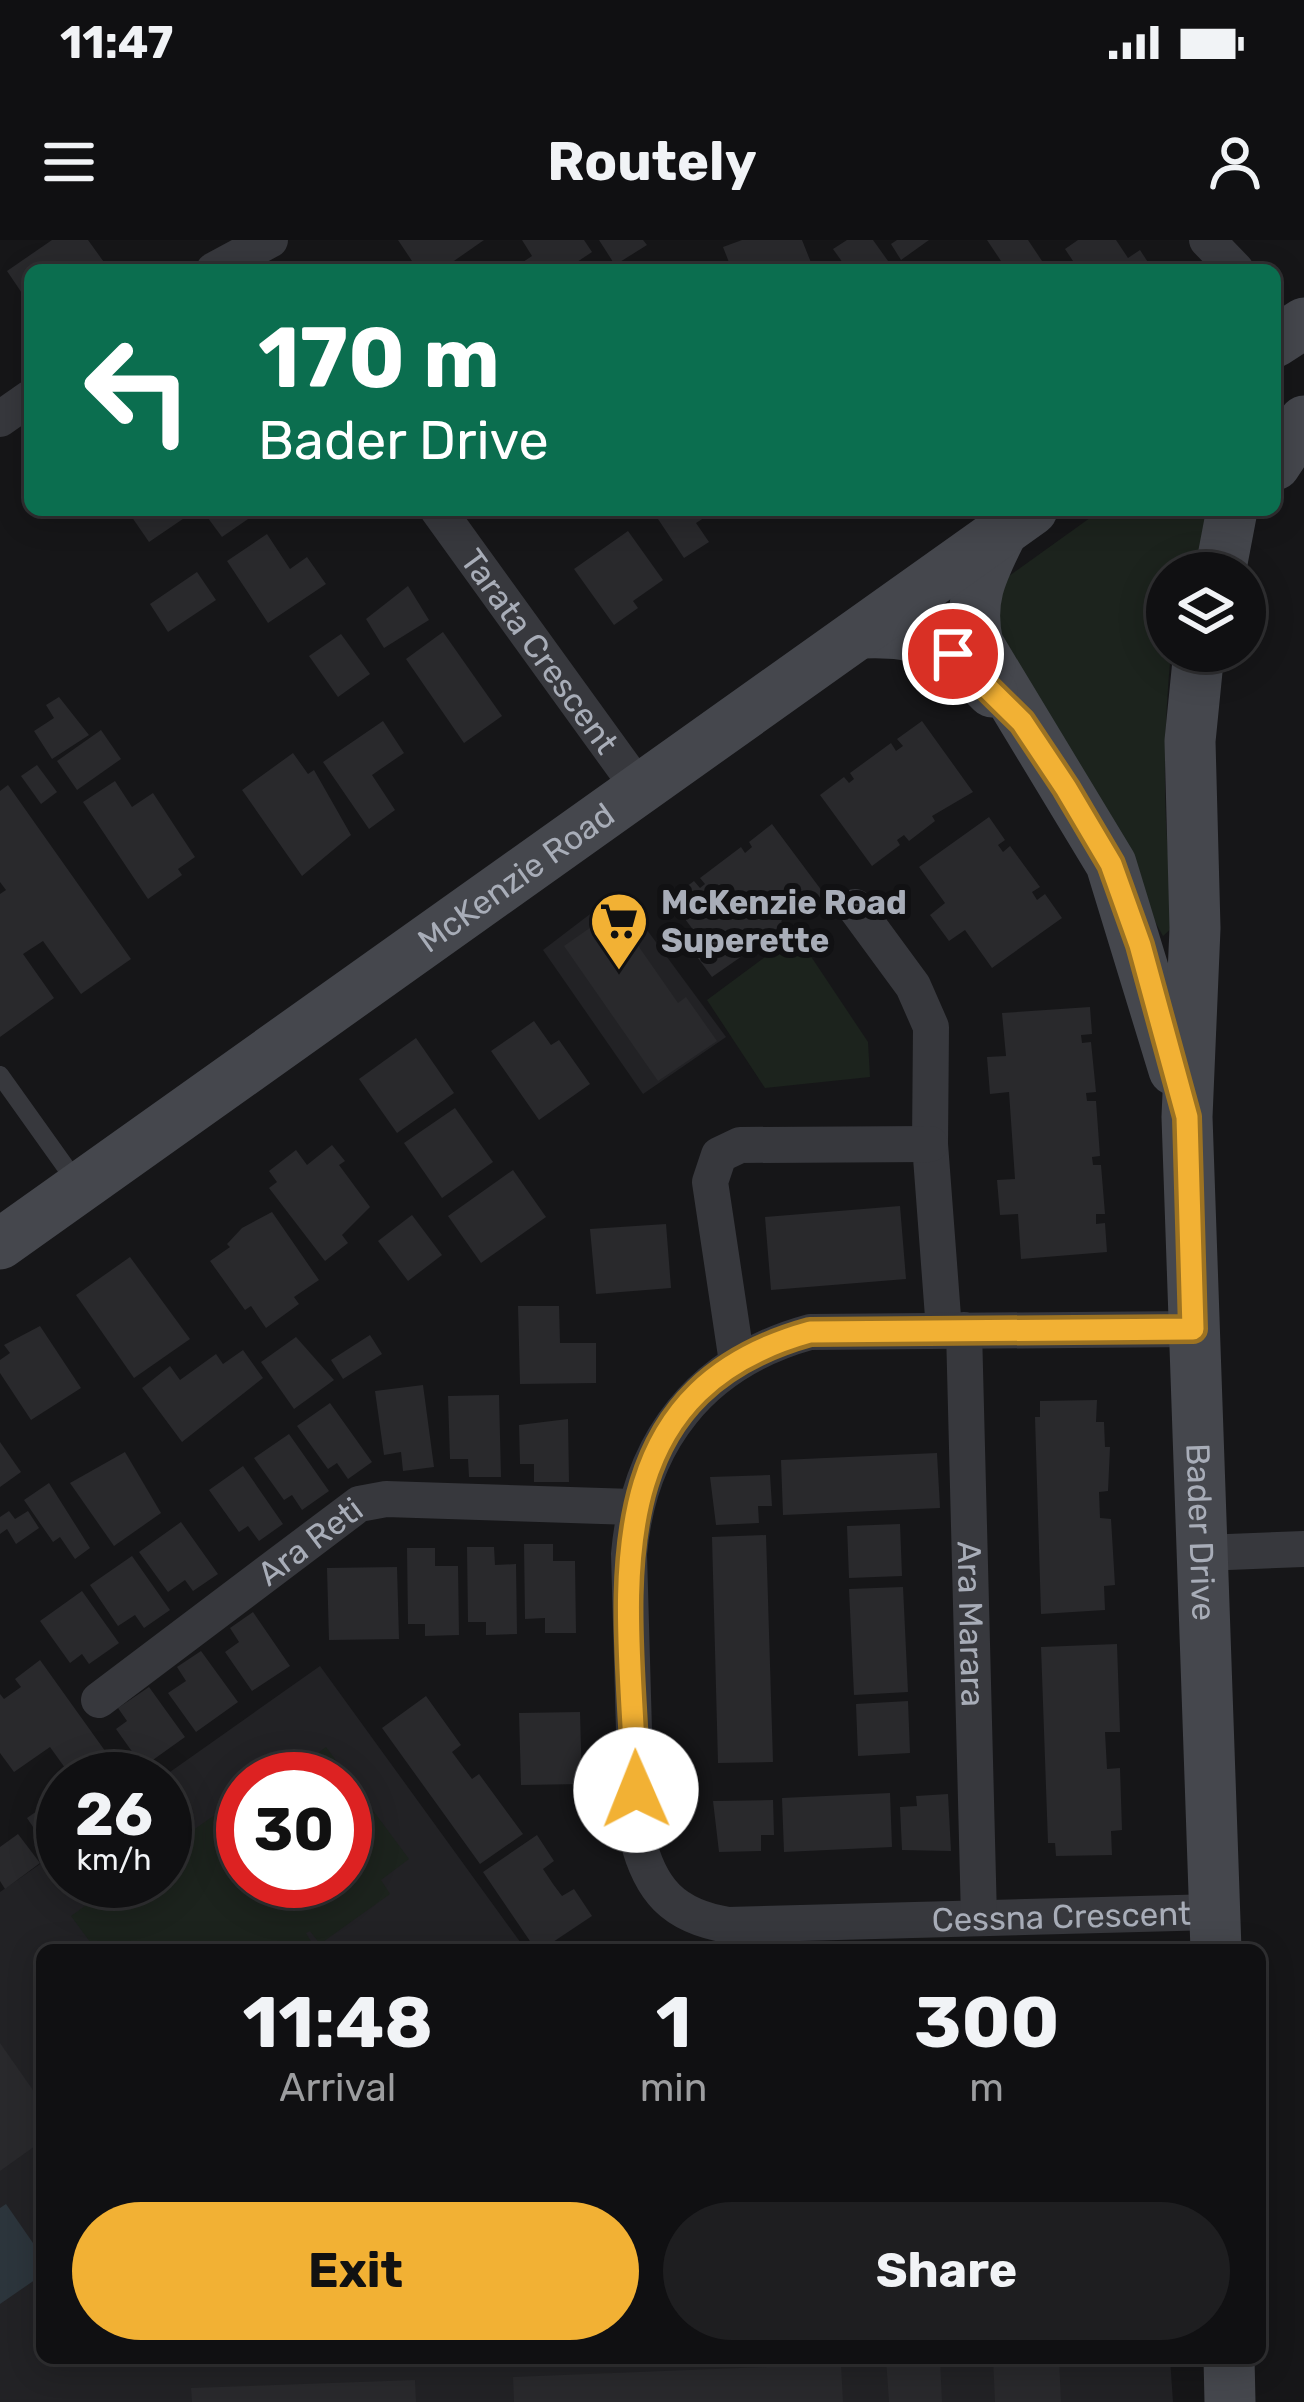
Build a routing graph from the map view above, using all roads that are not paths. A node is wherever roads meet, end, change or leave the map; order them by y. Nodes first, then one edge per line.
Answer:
1 (1207, 240) edge
2 (258, 250) edge
3 (227, 264) edge
4 (1230, 264) edge
5 (1304, 421) edge
6 (1281, 456) edge
7 (442, 516) edge
8 (1017, 522) edge
9 (861, 633) junction
10 (1196, 672) edge
11 (1022, 722) junction
12 (640, 791) junction
13 (854, 907) dead end
14 (0, 1075) edge
15 (1187, 1117) junction
16 (930, 1144) junction
17 (81, 1188) junction
18 (0, 1244) edge
19 (1193, 1329) junction
20 (954, 1330) junction
21 (737, 1362) junction
22 (633, 1507) junction
23 (1304, 1549) edge
24 (1203, 1553) junction
25 (100, 1700) dead end
26 (979, 1918) junction
27 (1215, 1931) edge
28 (1229, 2364) edge
29 (1230, 2402) edge

1 - 4 street
2 - 3 street
5 - 6 main road
7 - 12 street, Tarata Crescent
8 - 9 main road, McKenzie Road
8 - 11 main road, Bader Drive
9 - 11 main road, Bader Drive
9 - 12 main road, McKenzie Road
10 - 15 main road, Bader Drive
11 - 15 main road, Bader Drive
12 - 17 main road, McKenzie Road
13 - 16 street, Ara Marara
14 - 17 lane
15 - 19 main road, Bader Drive
16 - 20 street, Ara Marara
16 - 21 street
17 - 18 main road, McKenzie Road
19 - 20 street, Cessna Crescent
19 - 24 main road, Bader Drive
20 - 21 street, Cessna Crescent
20 - 26 street, Ara Marara
21 - 22 street, Cessna Crescent
22 - 25 street, Ara Reti
22 - 26 street, Cessna Crescent
23 - 24 street
24 - 27 main road, Bader Drive
26 - 27 street, Cessna Crescent
28 - 29 main road

